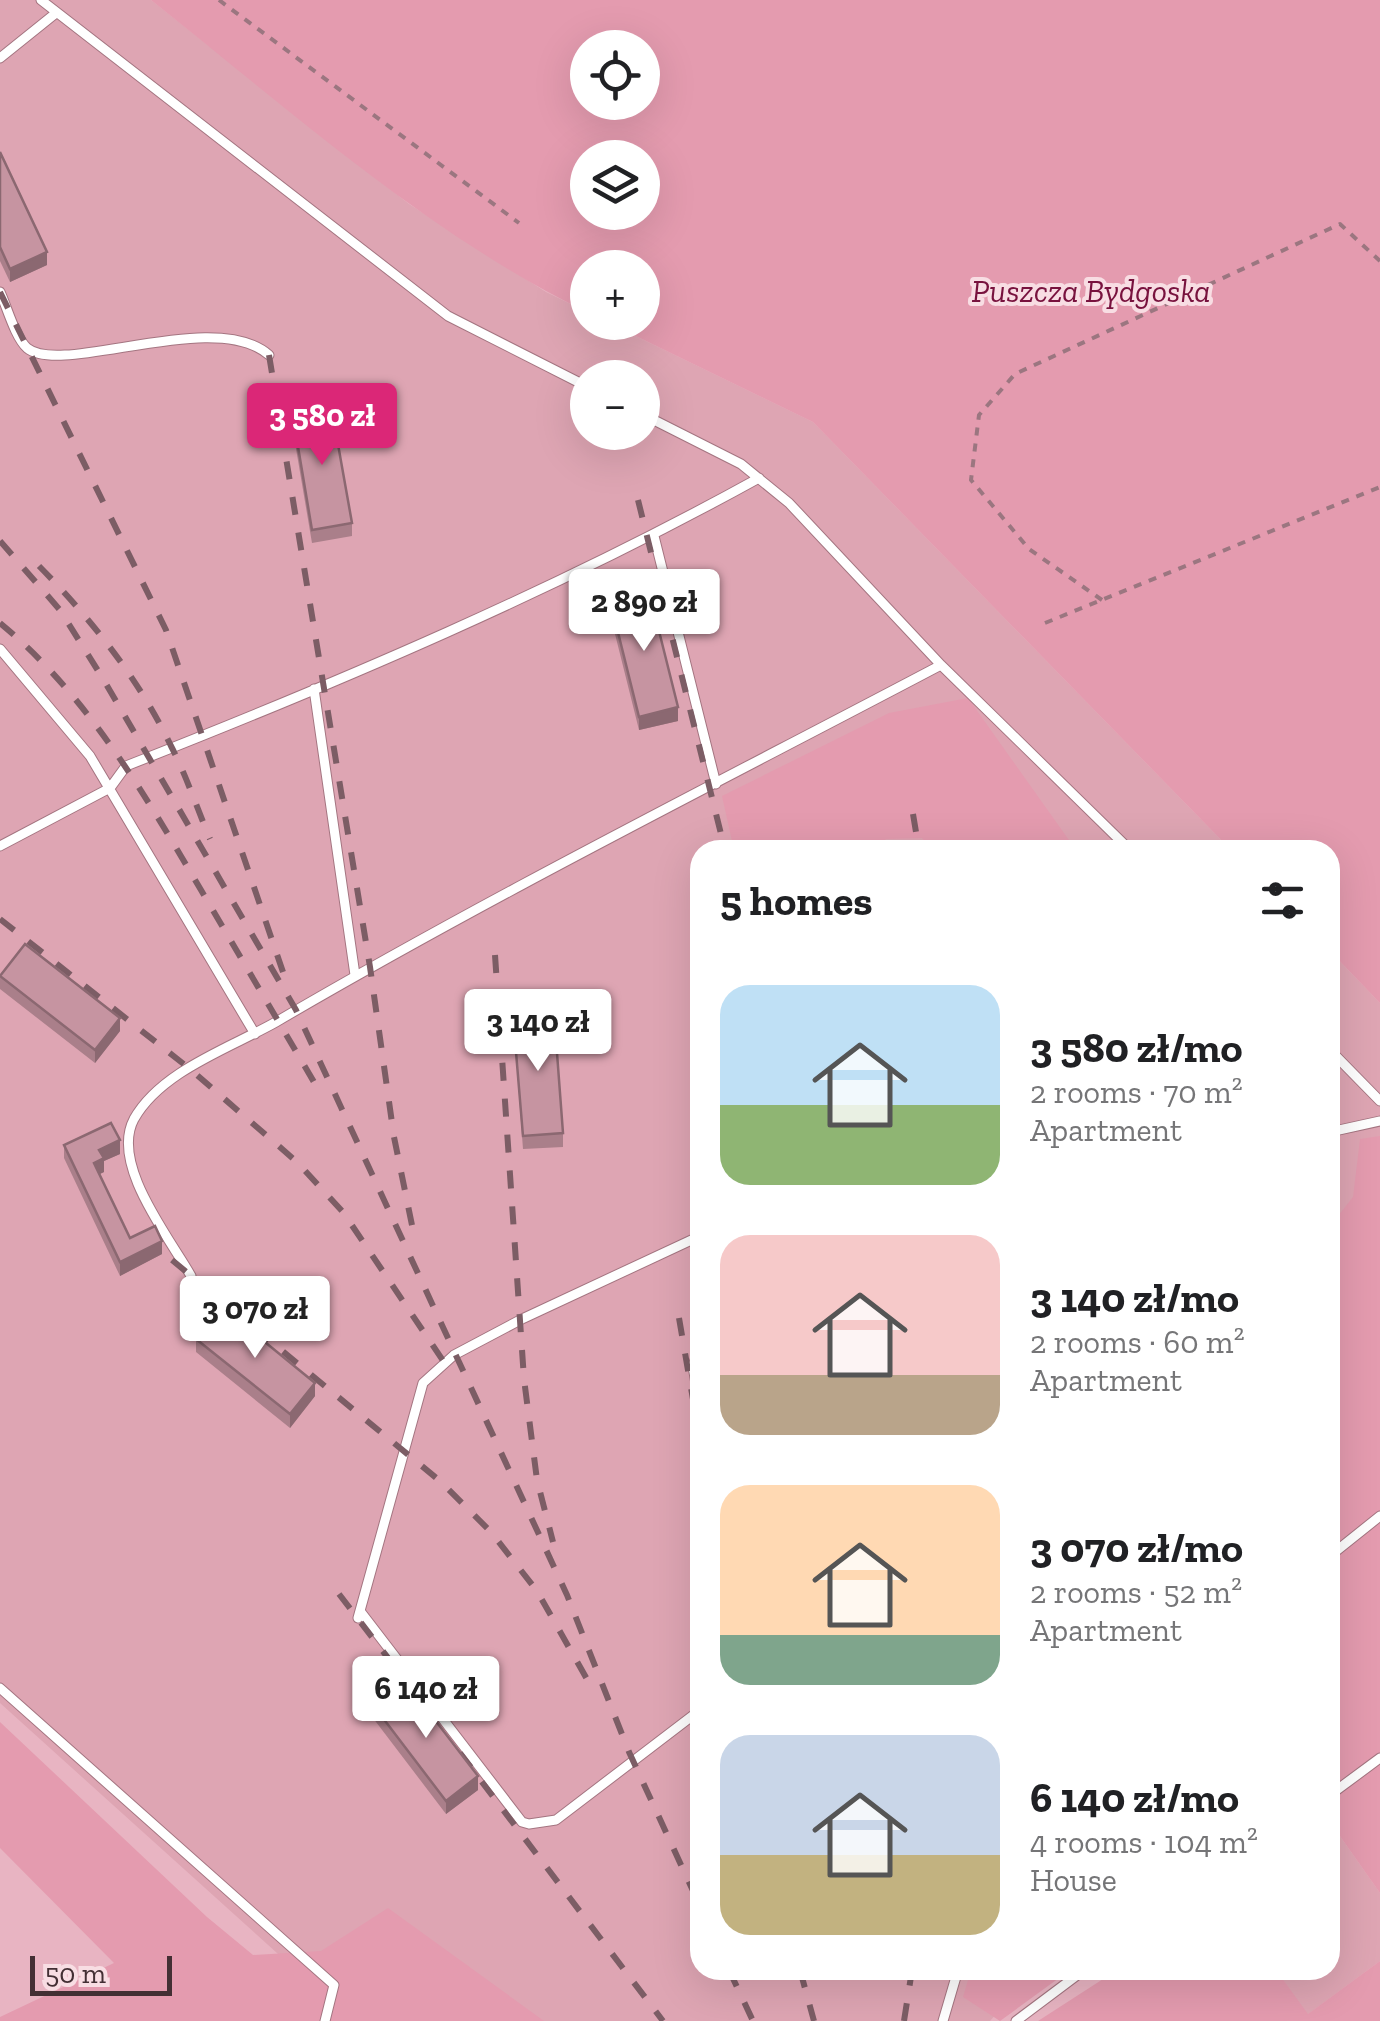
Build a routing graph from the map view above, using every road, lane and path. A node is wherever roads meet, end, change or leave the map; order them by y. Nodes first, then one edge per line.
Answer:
1 (41, 0) edge
2 (219, 0) edge
3 (56, 13) junction
4 (0, 58) edge
5 (519, 223) dead end
6 (1380, 260) edge
7 (0, 292) edge
8 (269, 355) dead end
9 (570, 378) edge
10 (660, 423) edge
11 (759, 478) junction
12 (1380, 487) edge
13 (654, 536) junction
14 (1102, 600) junction
15 (1045, 622) dead end
16 (0, 648) edge
17 (941, 665) junction
18 (314, 689) junction
19 (716, 784) junction
20 (110, 788) junction
21 (1120, 840) edge
22 (0, 846) edge
23 (355, 975) junction
24 (255, 1034) junction
25 (1340, 1060) edge
26 (1380, 1101) edge
27 (1380, 1121) edge
28 (1340, 1130) edge
29 (690, 1241) edge
30 (192, 1276) dead end
31 (1380, 1516) edge
32 (1340, 1548) edge
33 (0, 1688) edge
34 (690, 1718) edge
35 (1380, 1758) edge
36 (1340, 1788) edge
37 (955, 1980) edge
38 (1071, 1980) edge
39 (325, 2021) edge
40 (943, 2021) edge
41 (1016, 2021) edge

1 - 3 lane
2 - 5 path
3 - 4 lane
3 - 9 lane
6 - 14 path
7 - 8 lane
10 - 11 lane
11 - 13 lane
11 - 17 lane
12 - 14 path
13 - 18 lane
13 - 19 lane
14 - 15 path
16 - 20 lane
17 - 19 lane
17 - 21 lane
18 - 20 lane
18 - 23 lane
19 - 23 lane
20 - 22 lane
20 - 24 lane
23 - 24 lane
24 - 30 lane
25 - 26 lane
27 - 28 lane
29 - 34 lane
31 - 32 lane
33 - 39 lane
35 - 36 lane
37 - 40 lane
38 - 41 lane

